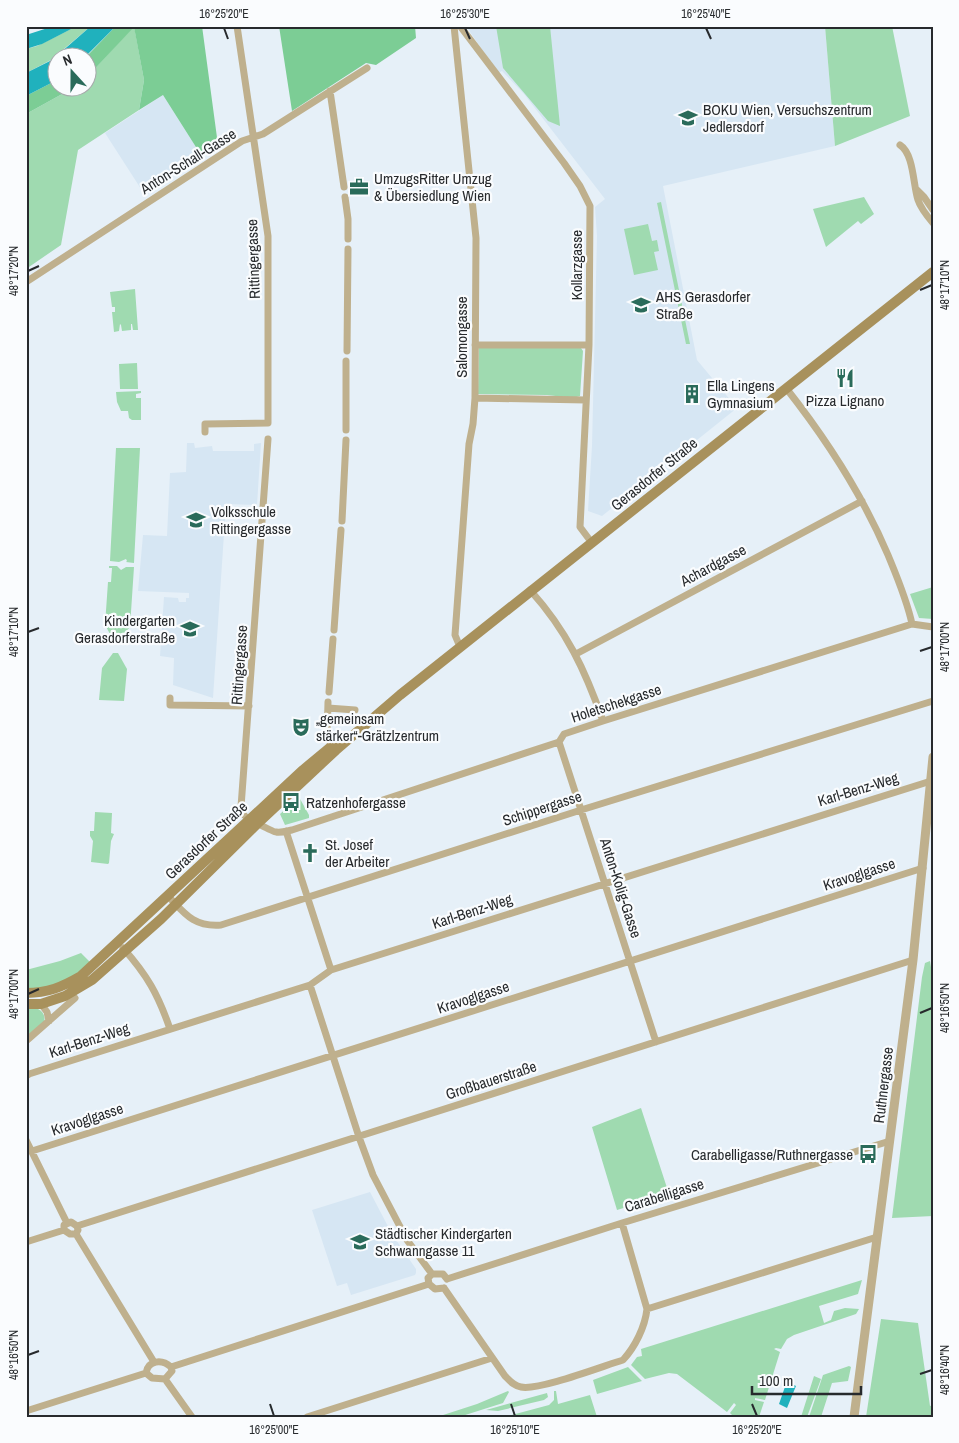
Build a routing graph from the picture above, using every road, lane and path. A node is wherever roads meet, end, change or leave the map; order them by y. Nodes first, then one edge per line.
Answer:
1 (237, 26) edge
2 (454, 26) edge
3 (460, 26) edge
4 (367, 68) dead end
5 (330, 90) junction
6 (254, 137) junction
7 (900, 145) dead end
8 (344, 187) dead end
9 (917, 190) junction
10 (345, 197) dead end
11 (933, 210) edge
12 (933, 223) edge
13 (348, 239) dead end
14 (348, 249) dead end
15 (930, 272) edge
16 (26, 282) edge
17 (475, 345) junction
18 (589, 345) junction
19 (347, 351) dead end
20 (346, 361) dead end
21 (786, 388) junction
22 (475, 398) junction
23 (586, 400) junction
24 (346, 430) dead end
25 (205, 432) dead end
26 (268, 439) dead end
27 (346, 440) dead end
28 (862, 501) junction
29 (342, 521) dead end
30 (341, 530) dead end
31 (592, 543) junction
32 (530, 590) junction
33 (912, 624) junction
34 (933, 627) edge
35 (334, 630) dead end
36 (333, 639) dead end
37 (460, 647) junction
38 (576, 654) junction
39 (329, 692) dead end
40 (170, 698) dead end
41 (933, 701) edge
42 (249, 706) junction
43 (355, 710) dead end
44 (603, 721) junction
45 (559, 742) junction
46 (334, 748) junction
47 (933, 757) edge
48 (931, 781) junction
49 (581, 810) junction
50 (254, 821) junction
51 (286, 831) junction
52 (923, 868) junction
53 (605, 883) junction
54 (168, 896) junction
55 (308, 898) junction
56 (176, 904) junction
57 (118, 943) junction
58 (125, 951) junction
59 (913, 960) junction
60 (630, 961) junction
61 (331, 970) junction
62 (310, 985) junction
63 (26, 995) edge
64 (41, 998) junction
65 (75, 998) dead end
66 (26, 1004) edge
67 (49, 1021) junction
68 (170, 1029) junction
69 (26, 1042) edge
70 (656, 1042) junction
71 (332, 1056) junction
72 (26, 1076) edge
73 (358, 1137) junction
74 (26, 1140) edge
75 (890, 1141) junction
76 (32, 1151) junction
77 (67, 1223) junction
78 (622, 1223) junction
79 (64, 1230) junction
80 (76, 1230) junction
81 (877, 1237) junction
82 (26, 1242) edge
83 (432, 1274) junction
84 (447, 1279) junction
85 (429, 1284) junction
86 (444, 1288) junction
87 (647, 1309) junction
88 (492, 1358) junction
89 (154, 1362) junction
90 (171, 1367) junction
91 (146, 1373) junction
92 (165, 1378) junction
93 (26, 1411) edge
94 (192, 1417) edge
95 (307, 1417) edge
96 (854, 1417) edge

1 - 6 street, Rittingergasse
2 - 17 street, Salomongasse
3 - 18 street, Kollarzgasse
4 - 5 street, Anton-Schall-Gasse
5 - 6 street, Anton-Schall-Gasse
5 - 8 street
6 - 16 street, Anton-Schall-Gasse
6 - 25 street, Rittingergasse
7 - 9 street
9 - 11 street
9 - 12 street
10 - 13 street
14 - 19 street
15 - 21 main road, Gerasdorfer Straße
17 - 18 street
17 - 22 street, Salomongasse
18 - 23 street, Kollarzgasse
20 - 24 street
21 - 28 street
21 - 31 main road, Gerasdorfer Straße
22 - 23 street
22 - 37 street, Salomongasse
23 - 31 street, Kollarzgasse
26 - 42 street, Rittingergasse
27 - 29 street
28 - 33 street
28 - 38 street, Achardgasse
30 - 35 street
31 - 32 main road, Gerasdorfer Straße
32 - 37 main road, Gerasdorfer Straße
32 - 38 street
33 - 34 street, Holetschekgasse
33 - 44 street, Holetschekgasse
36 - 39 street
37 - 46 main road, Gerasdorfer Straße
38 - 44 street
40 - 42 street
41 - 49 street, Schippergasse
42 - 50 street, Rittingergasse
43 - 46 street
44 - 45 street, Holetschekgasse
45 - 49 street, Anton-Kolig-Gasse
45 - 51 street, Holetschekgasse
46 - 50 main road, Gerasdorfer Straße
47 - 48 street, Ruthnergasse
48 - 52 street, Ruthnergasse
48 - 53 street, Karl-Benz-Weg
49 - 53 street, Anton-Kolig-Gasse
49 - 55 street, Schippergasse
50 - 51 street
50 - 54 main road, Gerasdorfer Straße
50 - 56 main road, Gerasdorfer Straße
51 - 55 street
52 - 59 street, Ruthnergasse
52 - 60 street, Kravoglgasse
53 - 60 street, Anton-Kolig-Gasse
53 - 61 street, Karl-Benz-Weg
54 - 56 street, Schippergasse
54 - 57 main road, Gerasdorfer Straße
55 - 56 street, Schippergasse
55 - 61 street
56 - 58 main road, Gerasdorfer Straße
57 - 58 street
57 - 64 main road, Gerasdorfer Straße
58 - 64 main road, Gerasdorfer Straße
58 - 68 street
59 - 70 street, Großbauerstraße
59 - 75 street, Ruthnergasse
60 - 70 street, Anton-Kolig-Gasse
60 - 71 street, Kravoglgasse
61 - 62 street, Karl-Benz-Weg
62 - 68 street, Karl-Benz-Weg
62 - 71 street
63 - 64 main road
64 - 66 main road, Gerasdorfer Straße
64 - 67 street
65 - 67 street
67 - 69 street
68 - 72 street, Karl-Benz-Weg
70 - 73 street, Großbauerstraße
71 - 73 street
71 - 76 street, Kravoglgasse
73 - 80 street, Großbauerstraße
73 - 83 street
74 - 76 street
75 - 78 street, Carabelligasse
75 - 81 street, Ruthnergasse
76 - 77 street
77 - 79 street
77 - 80 street
78 - 84 street, Carabelligasse
78 - 87 street
79 - 80 street
79 - 82 street
80 - 89 street
81 - 87 street
81 - 96 street, Ruthnergasse
83 - 84 street
83 - 85 street
84 - 86 street
85 - 86 street
85 - 90 street
86 - 88 street
87 - 88 street
88 - 95 street
89 - 90 street
89 - 91 street
90 - 92 street
91 - 92 street
91 - 93 street
92 - 94 street

